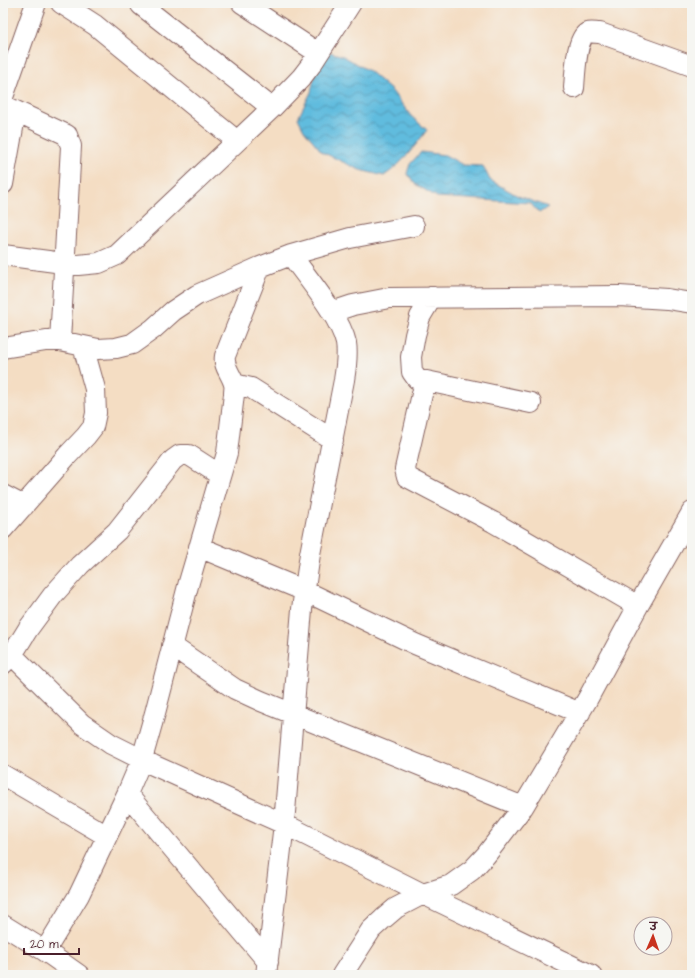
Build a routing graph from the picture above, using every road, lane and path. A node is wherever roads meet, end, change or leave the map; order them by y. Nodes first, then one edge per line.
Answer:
1 (36, 3) edge
2 (62, 3) edge
3 (242, 3) edge
4 (351, 3) edge
5 (141, 5) dead end
6 (318, 53) junction
7 (692, 66) edge
8 (574, 88) dead end
9 (3, 97) edge
10 (10, 108) edge
11 (272, 108) junction
12 (237, 141) junction
13 (3, 184) edge
14 (414, 226) dead end
15 (3, 255) edge
16 (290, 255) junction
17 (65, 265) junction
18 (260, 267) junction
19 (432, 297) junction
20 (692, 303) edge
21 (332, 312) junction
22 (60, 341) junction
23 (83, 346) junction
24 (3, 348) edge
25 (425, 381) junction
26 (234, 384) junction
27 (532, 403) dead end
28 (333, 440) junction
29 (220, 475) junction
30 (3, 495) edge
31 (24, 506) junction
32 (692, 512) edge
33 (3, 529) edge
34 (199, 547) junction
35 (305, 591) junction
36 (638, 606) junction
37 (172, 646) junction
38 (7, 659) edge
39 (580, 713) junction
40 (293, 714) junction
41 (142, 759) junction
42 (3, 775) edge
43 (127, 794) junction
44 (523, 807) junction
45 (284, 824) junction
46 (107, 836) junction
47 (423, 894) junction
48 (3, 925) edge
49 (45, 951) junction
50 (267, 969) edge
51 (79, 975) edge
52 (342, 975) edge
53 (591, 975) edge

1 - 9 street
2 - 12 street
3 - 6 street
4 - 6 street
5 - 11 street
6 - 11 street
7 - 8 street
10 - 13 street
10 - 17 street
11 - 12 street
12 - 17 street
14 - 16 street
15 - 17 street
16 - 18 street
16 - 21 street
17 - 22 street
18 - 23 street
18 - 26 street
19 - 20 street
19 - 21 street
19 - 25 street
21 - 28 street
22 - 23 street
22 - 24 street
23 - 31 street
25 - 27 street
25 - 36 street
26 - 28 street
26 - 29 street
28 - 35 street
29 - 34 street
29 - 38 street
30 - 31 street
31 - 33 street
32 - 36 street
34 - 35 street
34 - 37 street
35 - 39 street
35 - 40 street
36 - 39 street
37 - 40 street
37 - 41 street
38 - 41 street
39 - 44 street
40 - 44 street
40 - 45 street
41 - 43 street
41 - 45 street
42 - 46 street
43 - 46 street
43 - 50 street
44 - 47 street
45 - 47 street
45 - 50 street
46 - 49 street
47 - 52 street
47 - 53 street
48 - 49 street
49 - 51 street

